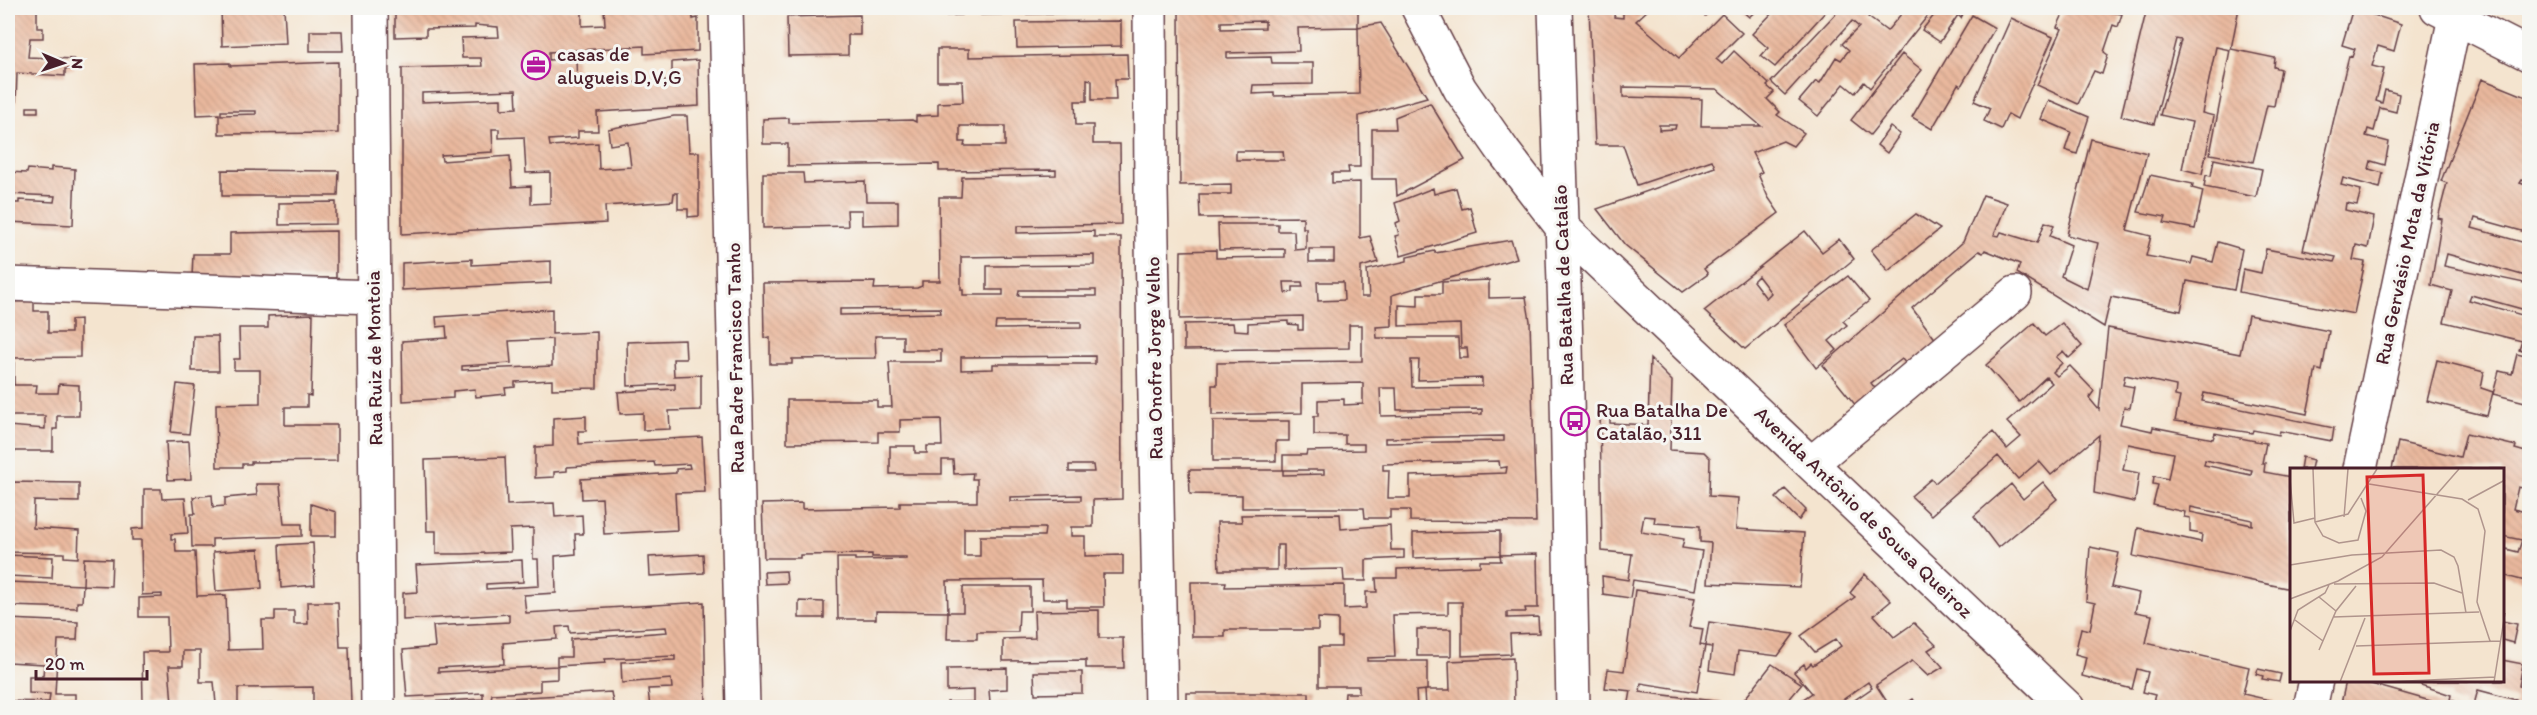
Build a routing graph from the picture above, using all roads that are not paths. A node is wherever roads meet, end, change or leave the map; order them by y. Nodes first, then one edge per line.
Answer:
1 (370, 8) edge
2 (726, 8) edge
3 (1150, 8) edge
4 (1418, 8) edge
5 (1555, 8) edge
6 (2446, 12) edge
7 (2529, 55) edge
8 (1562, 226) junction
9 (8, 284) edge
10 (2015, 293) dead end
11 (373, 297) junction
12 (1813, 462) junction
13 (2360, 468) edge
14 (2316, 682) edge
15 (378, 708) edge
16 (743, 708) edge
17 (1161, 708) edge
18 (1573, 708) edge
19 (2068, 708) edge
20 (2310, 708) edge

1 - 11 street, Rua Ruiz de Montoia
2 - 16 street, Rua Padre Francisco Tanho
3 - 17 street, Rua Onofre Jorge Velho
4 - 8 street, Avenida Antônio de Sousa Queiroz
5 - 8 street, Rua Batalha de Catalão
6 - 7 street
6 - 13 street, Rua Gervásio Mota da Vitória
8 - 12 street, Avenida Antônio de Sousa Queiroz
8 - 18 street, Rua Batalha de Catalão
9 - 11 street
10 - 12 street
11 - 15 street, Rua Ruiz de Montoia
12 - 19 street, Avenida Antônio de Sousa Queiroz
14 - 20 street

